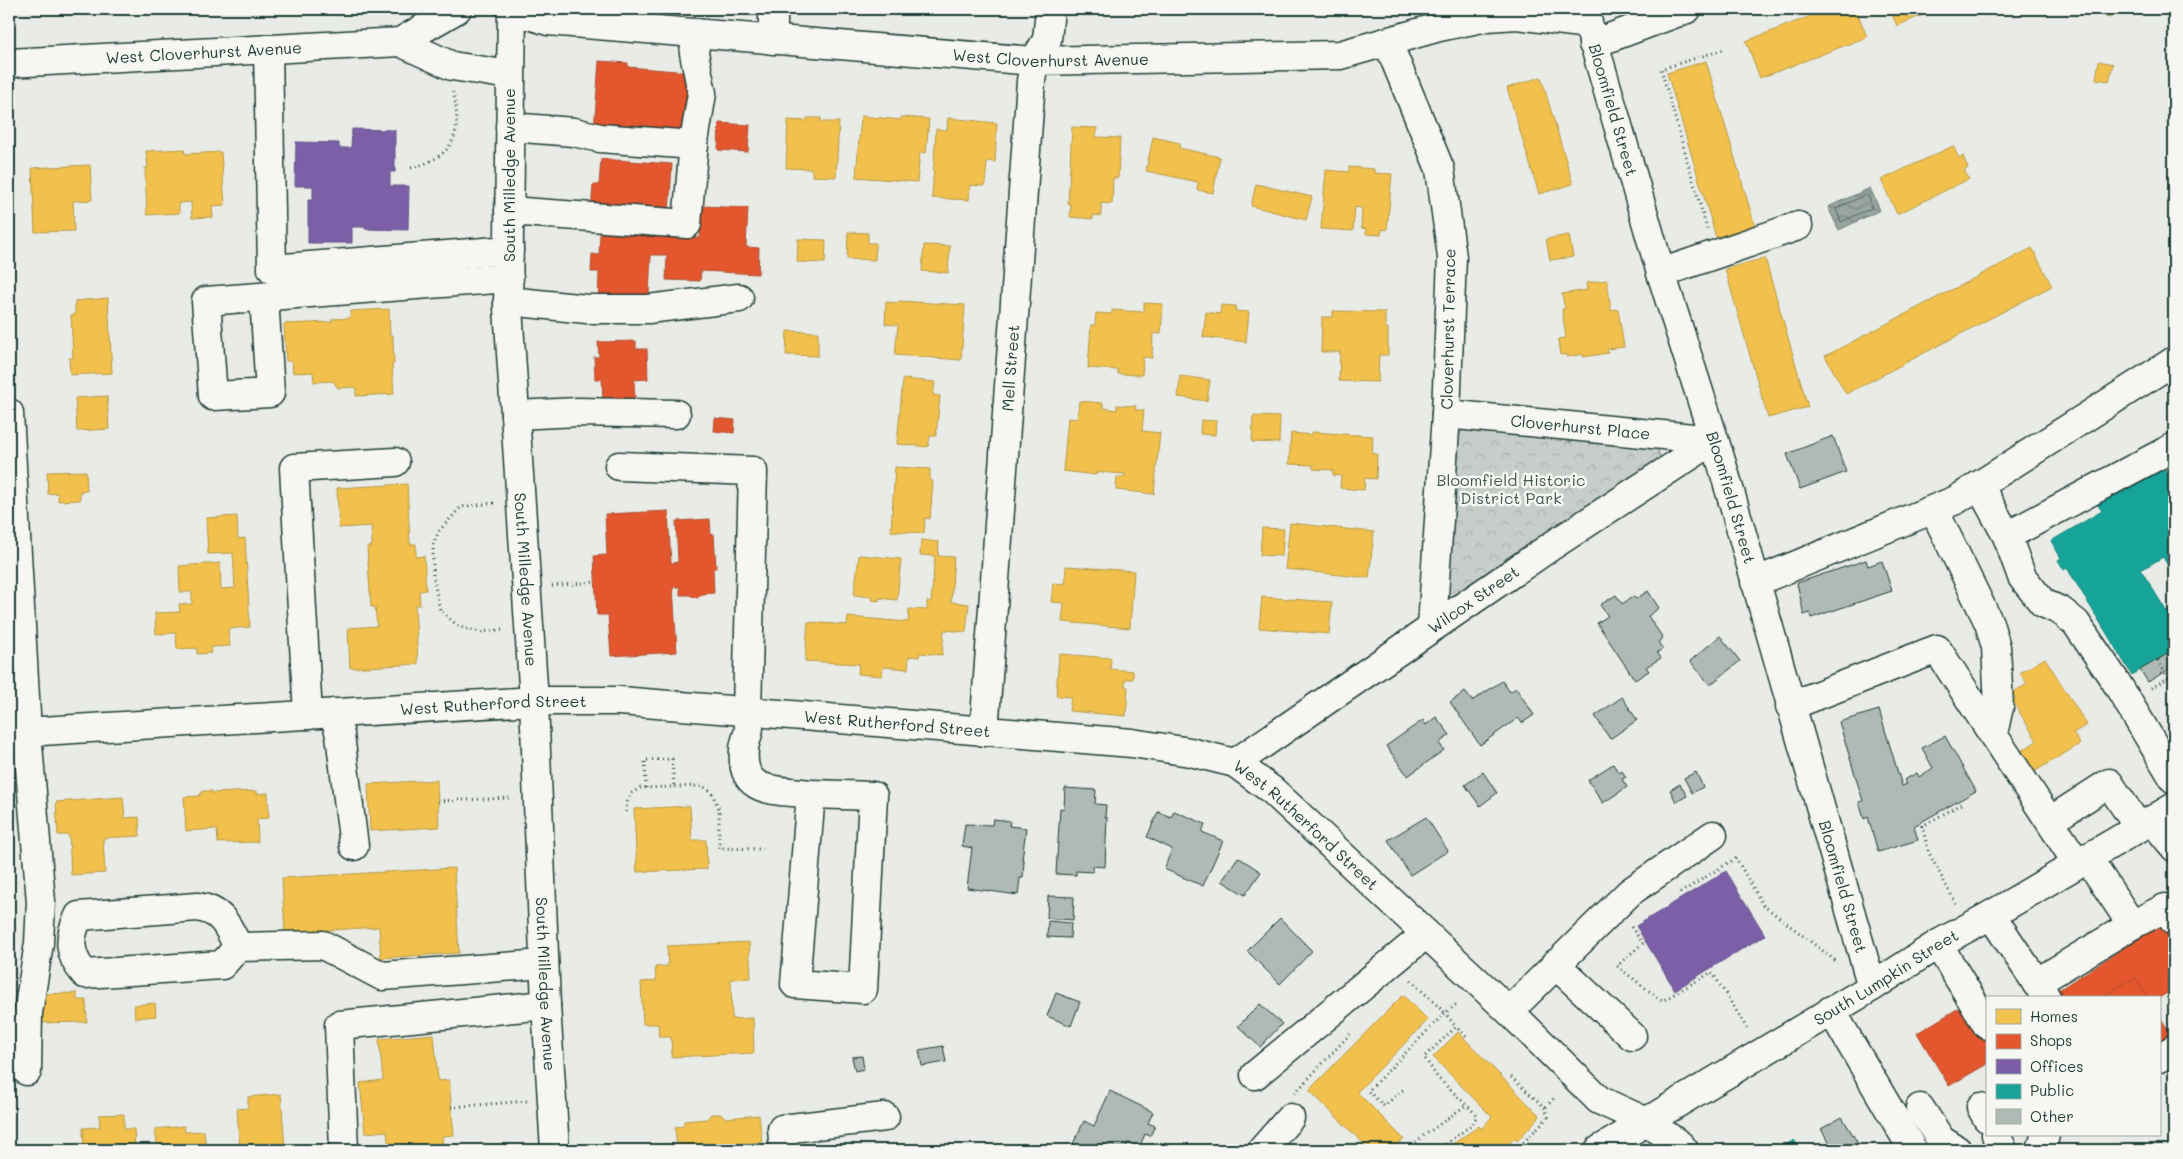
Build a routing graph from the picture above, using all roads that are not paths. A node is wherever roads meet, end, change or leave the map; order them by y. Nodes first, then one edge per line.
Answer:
1 (457, 9) edge
2 (511, 9) edge
3 (773, 9) edge
4 (1050, 9) edge
5 (1687, 9) edge
6 (1588, 26) edge
7 (697, 33) junction
8 (773, 40) junction
9 (400, 42) junction
10 (1388, 43) junction
11 (268, 49) junction
12 (1034, 61) junction
13 (9, 63) edge
14 (510, 75) junction
15 (510, 127) junction
16 (694, 145) junction
17 (509, 212) junction
18 (1798, 226) dead end
19 (509, 250) junction
20 (1661, 273) junction
21 (508, 289) junction
22 (264, 297) dead end
23 (739, 298) dead end
24 (2174, 361) edge
25 (9, 413) edge
26 (676, 414) dead end
27 (1446, 414) junction
28 (515, 415) junction
29 (1714, 440) junction
30 (2173, 451) edge
31 (395, 462) dead end
32 (619, 466) dead end
33 (1979, 485) junction
34 (1934, 510) junction
35 (2007, 536) junction
36 (1755, 582) junction
37 (1432, 626) junction
38 (534, 701) junction
39 (1790, 706) junction
40 (747, 711) junction
41 (321, 714) junction
42 (18, 732) edge
43 (984, 732) junction
44 (1993, 734) junction
45 (1235, 763) junction
46 (2174, 779) edge
47 (811, 794) junction
48 (2155, 819) edge
49 (2050, 821) junction
50 (1713, 835) dead end
51 (354, 846) dead end
52 (2174, 847) edge
53 (2082, 860) junction
54 (1991, 916) junction
55 (2174, 921) edge
56 (2132, 925) junction
57 (1426, 934) junction
58 (1938, 944) junction
59 (238, 947) junction
60 (544, 964) junction
61 (1555, 964) junction
62 (1872, 987) junction
63 (2041, 990) edge
64 (546, 1005) junction
65 (1831, 1010) junction
66 (1509, 1011) junction
67 (1986, 1023) edge
68 (1632, 1036) dead end
69 (2174, 1049) edge
70 (2160, 1057) edge
71 (27, 1071) dead end
72 (1255, 1075) dead end
73 (1291, 1107) road end
74 (1920, 1108) dead end
75 (885, 1118) dead end
76 (1647, 1122) junction
77 (1997, 1136) edge
78 (2045, 1136) edge
79 (344, 1150) edge
80 (555, 1150) edge
81 (784, 1150) edge
82 (1262, 1150) edge
83 (1599, 1150) edge
84 (1684, 1150) edge
85 (1913, 1150) edge
86 (1957, 1150) edge
87 (2004, 1150) edge
88 (2040, 1150) edge

1 - 9 street, West Cloverhurst Avenue
2 - 7 street, West Cloverhurst Avenue
2 - 14 street, South Milledge Avenue
3 - 8 street
4 - 12 street, Mell Street
5 - 6 street
6 - 10 street, West Cloverhurst Avenue
6 - 20 street, Bloomfield Street
7 - 8 street, West Cloverhurst Avenue
7 - 16 street
8 - 12 street, West Cloverhurst Avenue
9 - 11 street, West Cloverhurst Avenue
9 - 14 street, West Cloverhurst Avenue
10 - 12 street, West Cloverhurst Avenue
10 - 27 street, Cloverhurst Terrace
11 - 13 street, West Cloverhurst Avenue
11 - 19 street
12 - 43 street, Mell Street
14 - 15 street, South Milledge Avenue
15 - 16 street
15 - 17 street, South Milledge Avenue
16 - 17 street
17 - 19 street, South Milledge Avenue
18 - 20 street
19 - 21 street, South Milledge Avenue
20 - 29 street, Bloomfield Street
21 - 22 street
21 - 23 street
21 - 28 street, South Milledge Avenue
24 - 33 street
25 - 42 street
26 - 28 street
27 - 29 street, Cloverhurst Place
27 - 37 street, Cloverhurst Terrace
28 - 38 street, South Milledge Avenue
29 - 36 street, Bloomfield Street
29 - 37 street, Wilcox Street
30 - 35 street
31 - 41 street
32 - 40 street
33 - 34 street
33 - 35 street
34 - 36 street
34 - 44 street
35 - 46 street
36 - 39 street, Bloomfield Street
37 - 45 street, Wilcox Street
38 - 40 street, West Rutherford Street
38 - 41 street, West Rutherford Street
38 - 60 street, South Milledge Avenue
39 - 44 street
39 - 62 street, Bloomfield Street
40 - 43 street, West Rutherford Street
40 - 47 street
41 - 42 street, West Rutherford Street
41 - 51 street
42 - 71 street
43 - 45 street, West Rutherford Street
44 - 49 street
45 - 57 street, West Rutherford Street
47 - 47 street
48 - 49 street
48 - 52 street
48 - 53 street, South Lumpkin Street
49 - 53 street
50 - 61 street
53 - 54 street, South Lumpkin Street
53 - 56 street
54 - 58 street, South Lumpkin Street
54 - 63 street
55 - 56 street
56 - 63 street
57 - 66 street, West Rutherford Street
57 - 72 street
58 - 62 street, South Lumpkin Street
58 - 67 street
59 - 59 street
59 - 60 street
60 - 64 street, South Milledge Avenue
61 - 66 street
61 - 68 street
62 - 65 street, South Lumpkin Street
64 - 79 street
64 - 80 street, South Milledge Avenue
65 - 76 street, South Lumpkin Street
65 - 85 street
66 - 76 street, West Rutherford Street
69 - 70 street
73 - 82 street
74 - 86 street
75 - 81 street
76 - 83 street, South Lumpkin Street
76 - 84 street, West Rutherford Street
77 - 87 street
78 - 88 street

